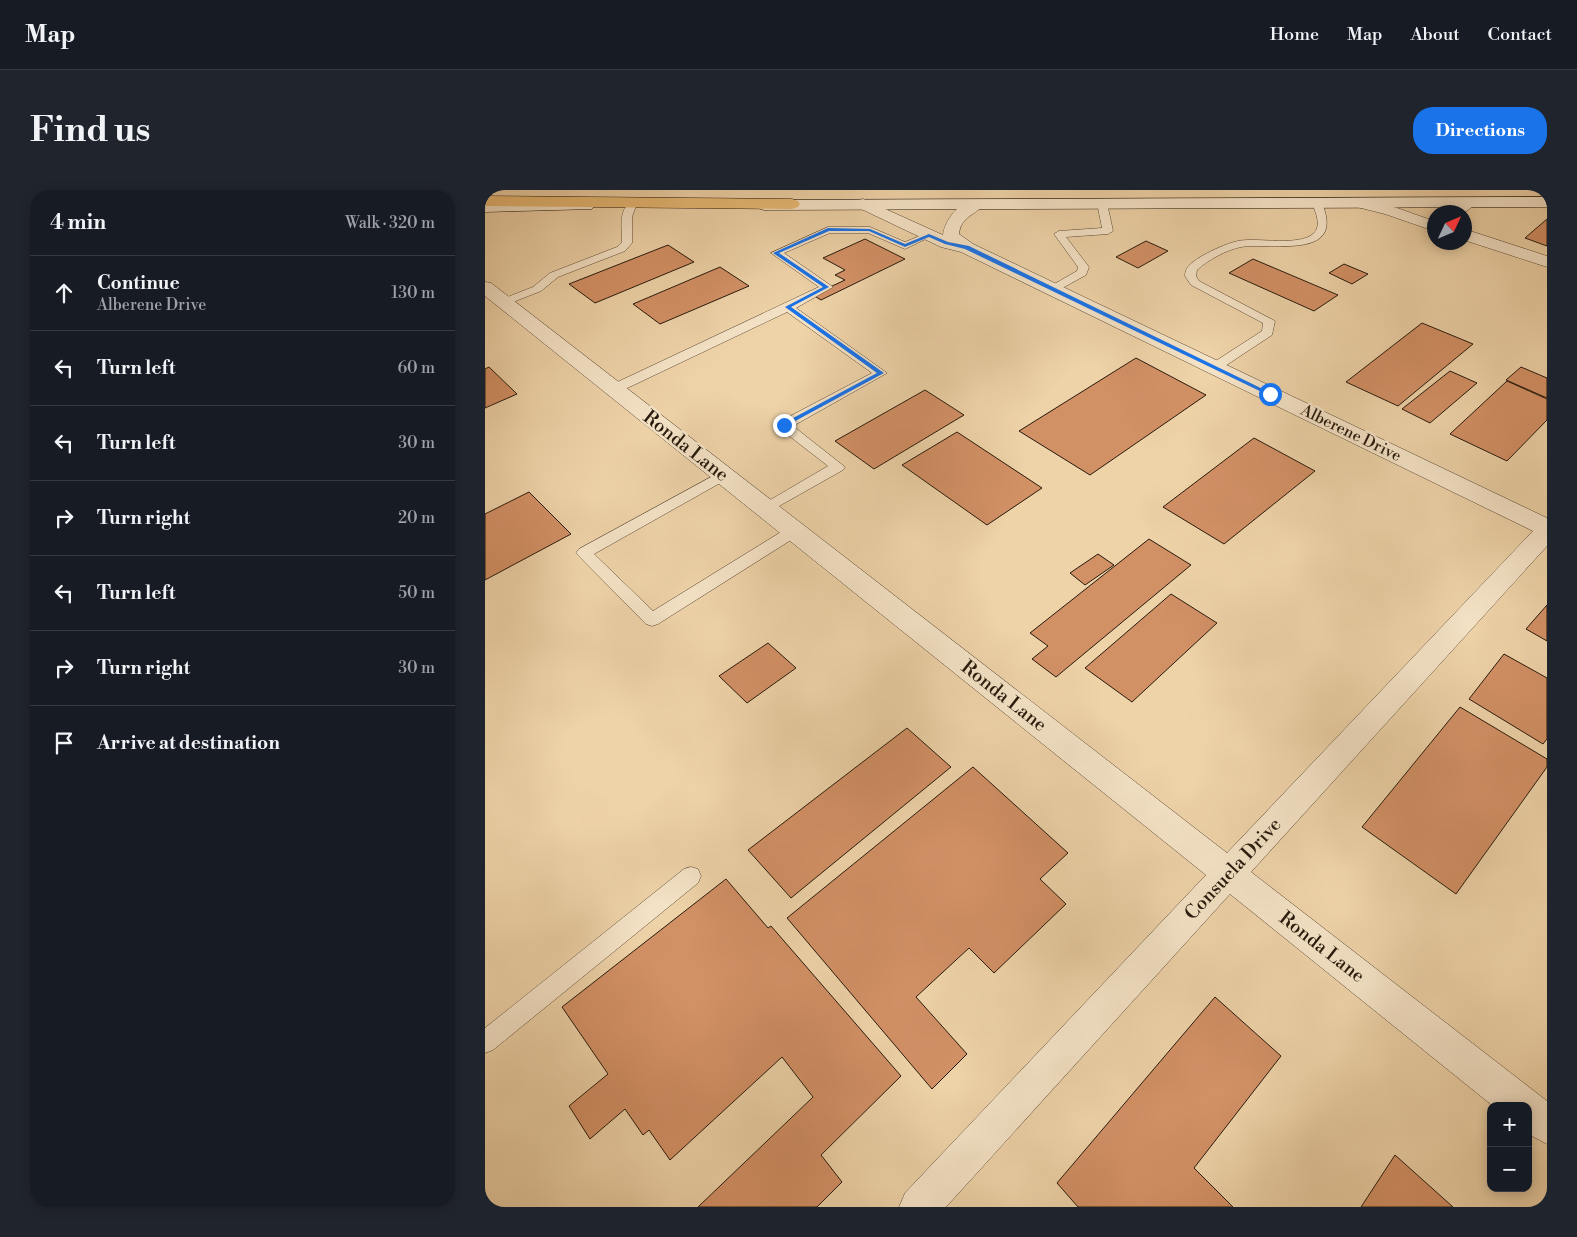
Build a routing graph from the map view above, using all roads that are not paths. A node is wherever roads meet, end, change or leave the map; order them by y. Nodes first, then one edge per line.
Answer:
1 (485, 201) edge
2 (1469, 202) junction
3 (1547, 202) edge
4 (1102, 203) junction
5 (1317, 203) junction
6 (1359, 203) junction
7 (792, 204) junction
8 (863, 204) junction
9 (976, 204) junction
10 (1465, 205) edge
11 (631, 206) junction
12 (485, 207) edge
13 (1427, 223) edge
14 (929, 235) junction
15 (1472, 235) edge
16 (967, 248) junction
17 (1547, 262) edge
18 (1053, 289) junction
19 (495, 295) edge
20 (788, 307) junction
21 (1215, 367) junction
22 (614, 389) junction
23 (724, 475) junction
24 (765, 509) junction
25 (1547, 529) edge
26 (794, 531) junction
27 (1229, 874) junction
28 (691, 876) dead end
29 (485, 1042) edge
30 (1518, 1102) edge
31 (1532, 1113) edge
32 (1547, 1125) edge
33 (919, 1207) edge

1 - 7 highway
2 - 3 street
2 - 6 street
2 - 10 street
4 - 5 street
4 - 9 street
4 - 18 lane
5 - 6 street
5 - 21 lane
6 - 13 street
7 - 8 street
7 - 11 street
8 - 9 street
8 - 14 street, Alberene Drive
9 - 16 street, Alberene Drive
11 - 12 street
11 - 19 lane
14 - 16 street, Alberene Drive
14 - 20 lane
15 - 17 street
16 - 18 street, Alberene Drive
18 - 21 street, Alberene Drive
19 - 22 street, Ronda Lane
20 - 22 lane
20 - 24 lane
21 - 25 street, Alberene Drive
22 - 23 street, Ronda Lane
23 - 24 street, Ronda Lane
23 - 26 lane
24 - 26 street, Ronda Lane
25 - 27 street, Consuela Drive
26 - 27 street, Ronda Lane
27 - 30 street, Ronda Lane
27 - 33 street, Consuela Drive
28 - 29 lane
31 - 32 street

